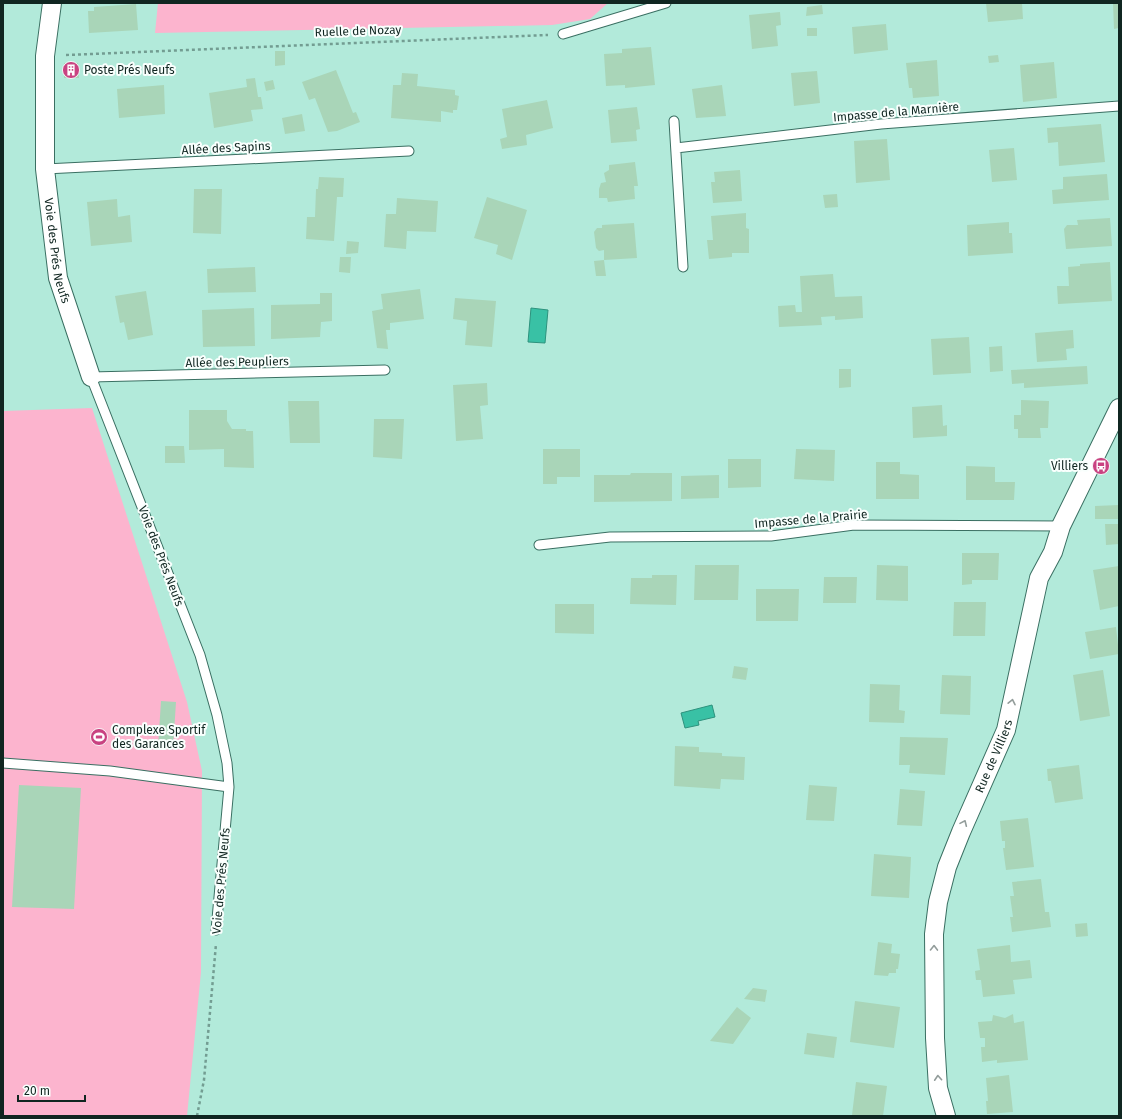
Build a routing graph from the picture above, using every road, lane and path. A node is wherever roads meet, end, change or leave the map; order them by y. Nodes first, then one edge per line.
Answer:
1 (52, 3) edge
2 (666, 3) edge
3 (563, 34) joint
4 (45, 56) junction
5 (1119, 106) edge
6 (674, 121) dead end
7 (676, 148) junction
8 (409, 150) dead end
9 (45, 169) junction
10 (683, 267) dead end
11 (385, 370) dead end
12 (91, 377) junction
13 (1119, 408) edge
14 (1061, 526) junction
15 (539, 545) dead end
16 (3, 764) edge
17 (229, 787) junction
18 (216, 930) joint
19 (197, 1116) edge
20 (946, 1116) edge

1 - 4 street, Voie des Prés Neufs
2 - 3 lane
3 - 4 path, Ruelle de Nozay
4 - 9 street, Voie des Prés Neufs
5 - 7 lane, Impasse de la Marnière
6 - 7 lane
7 - 10 lane
8 - 9 lane, Allée des Sapins
9 - 12 street, Voie des Prés Neufs
11 - 12 lane, Allée des Peupliers
12 - 17 lane, Voie des Prés Neufs
13 - 14 street, Rue de Villiers
14 - 15 lane, Impasse de la Prairie
20 -> 14 street, Rue de Villiers
16 - 17 lane
17 - 18 lane, Voie des Prés Neufs
18 - 19 path, Voie des Prés Neufs

